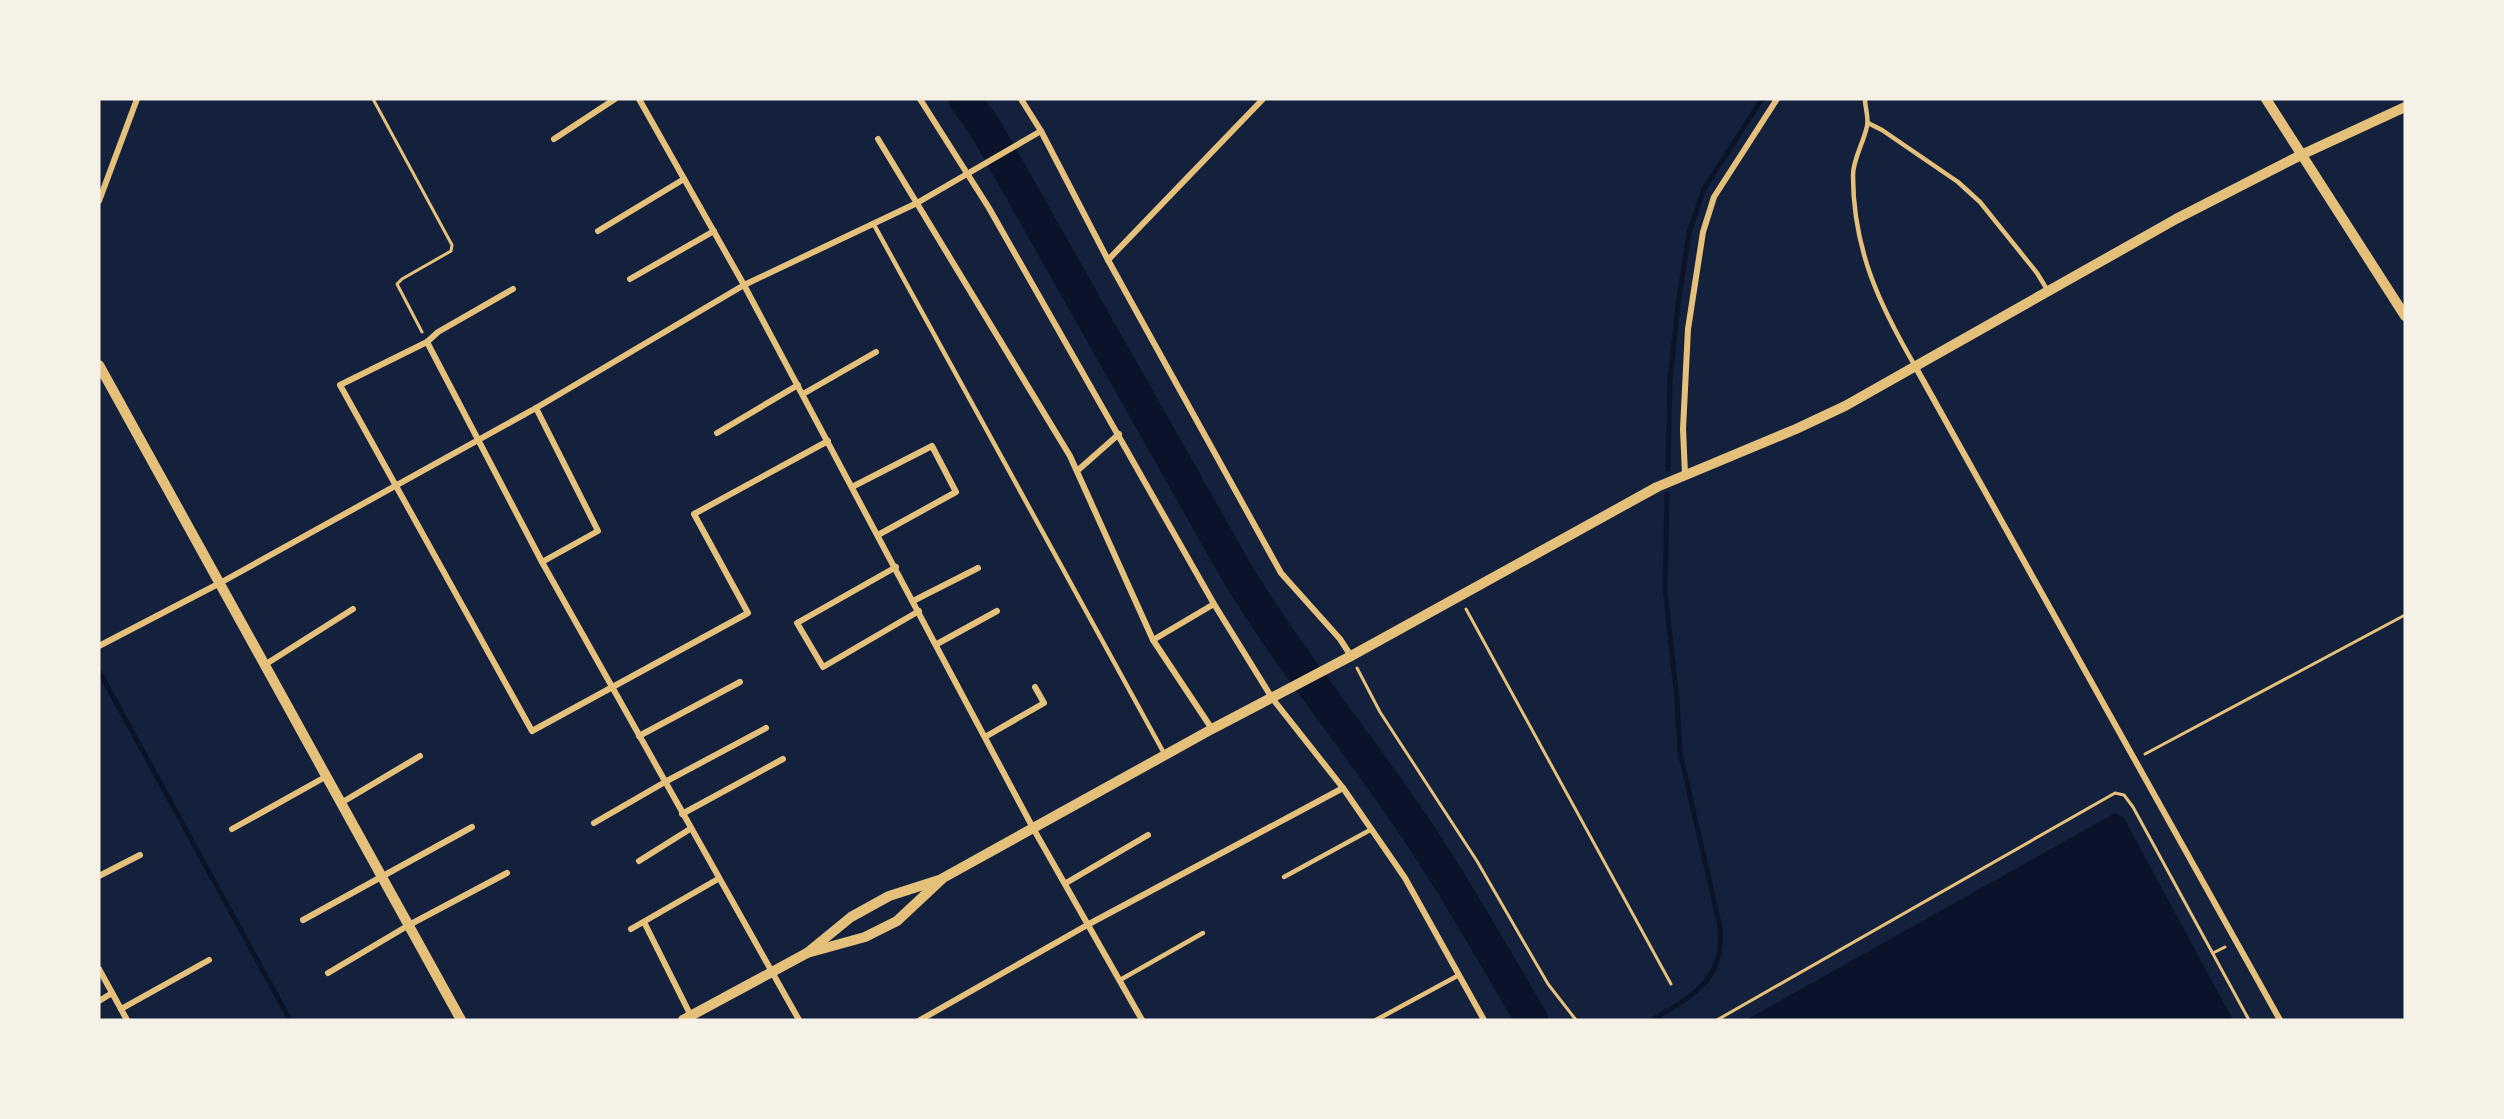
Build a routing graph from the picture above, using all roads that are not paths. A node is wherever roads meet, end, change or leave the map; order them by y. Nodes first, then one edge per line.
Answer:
1 (137, 99) edge
2 (615, 99) edge
3 (639, 99) edge
4 (920, 99) edge
5 (1021, 99) edge
6 (1263, 99) edge
7 (1777, 99) edge
8 (1865, 99) edge
9 (2266, 99) edge
10 (2405, 107) edge
11 (1868, 123) junction
12 (1041, 131) junction
13 (554, 139) dead end
14 (878, 139) dead end
15 (2301, 154) junction
16 (970, 172) junction
17 (684, 179) junction
18 (99, 201) edge
19 (917, 203) junction
20 (873, 223) junction
21 (598, 231) dead end
22 (714, 231) junction
23 (1108, 260) junction
24 (630, 279) dead end
25 (744, 285) junction
26 (513, 289) dead end
27 (2048, 291) junction
28 (2405, 316) edge
29 (427, 342) junction
30 (876, 352) dead end
31 (99, 365) edge
32 (1915, 366) junction
33 (798, 385) junction
34 (802, 394) junction
35 (536, 408) junction
36 (717, 433) dead end
37 (1119, 434) junction
38 (478, 439) junction
39 (828, 441) junction
40 (1077, 471) junction
41 (1685, 474) junction
42 (396, 486) junction
43 (852, 487) junction
44 (879, 536) junction
45 (542, 562) junction
46 (896, 567) junction
47 (978, 568) dead end
48 (220, 583) junction
49 (913, 601) junction
50 (1214, 604) junction
51 (353, 609) dead end
52 (919, 611) junction
53 (997, 611) dead end
54 (1154, 640) junction
55 (937, 644) junction
56 (99, 646) edge
57 (1351, 656) junction
58 (266, 664) junction
59 (740, 682) dead end
60 (612, 687) junction
61 (1035, 687) dead end
62 (1276, 696) junction
63 (766, 728) dead end
64 (1212, 729) junction
65 (639, 736) junction
66 (985, 737) junction
67 (1166, 755) junction
68 (420, 756) dead end
69 (783, 759) dead end
70 (327, 775) junction
71 (665, 782) junction
72 (1343, 788) junction
73 (341, 803) junction
74 (682, 814) junction
75 (594, 823) dead end
76 (472, 826) dead end
77 (1034, 828) junction
78 (232, 829) dead end
79 (690, 829) junction
80 (1372, 829) junction
81 (1148, 836) dead end
82 (140, 855) dead end
83 (639, 861) dead end
84 (507, 873) dead end
85 (99, 876) edge
86 (380, 877) junction
87 (1284, 877) dead end
88 (943, 878) junction
89 (718, 879) junction
90 (1066, 882) junction
91 (303, 920) dead end
92 (644, 921) junction
93 (1089, 924) junction
94 (409, 925) junction
95 (630, 929) dead end
96 (1203, 933) dead end
97 (807, 953) junction
98 (209, 960) dead end
99 (99, 969) edge
100 (328, 973) dead end
101 (773, 973) junction
102 (1459, 975) junction
103 (1120, 980) junction
104 (112, 993) junction
105 (99, 1001) edge
106 (121, 1009) junction
107 (687, 1018) edge
108 (127, 1020) edge
109 (461, 1020) edge
110 (799, 1020) edge
111 (920, 1020) edge
112 (1142, 1020) edge
113 (1376, 1020) edge
114 (1484, 1020) edge
115 (2280, 1020) edge

1 - 18 street
2 - 13 street
3 - 17 street
4 - 16 street
5 - 12 street
6 - 23 street
7 - 41 street
8 - 11 lane
9 - 15 street
10 - 15 street
11 - 27 lane
11 - 32 lane
12 - 16 street
12 - 23 street
14 - 19 street
15 - 27 street
15 - 28 street
16 - 19 street
16 - 37 street
17 - 21 street
17 - 22 street
19 - 20 street
19 - 40 street
20 - 25 street
20 - 67 lane
22 - 24 street
22 - 25 street
23 - 57 street
25 - 33 street
25 - 35 street
26 - 29 street
27 - 32 street
29 - 38 street
29 - 42 street
30 - 34 street
31 - 48 street
32 - 41 street
32 - 115 street
33 - 34 street
33 - 36 street
34 - 39 street
35 - 38 street
35 - 45 street
37 - 40 street
37 - 50 street
38 - 42 street
38 - 45 street
39 - 43 street
39 - 60 street
40 - 54 street
41 - 57 street
42 - 48 street
42 - 60 street
43 - 44 street
43 - 44 street
44 - 46 street
45 - 60 street
46 - 49 street
46 - 52 street
47 - 49 street
48 - 56 street
48 - 58 street
49 - 52 street
50 - 54 street
50 - 62 street
51 - 58 street
52 - 55 street
53 - 55 street
54 - 64 street
55 - 66 street
57 - 62 street
58 - 70 street
59 - 65 street
60 - 65 street
61 - 66 street
62 - 64 street
62 - 72 street
63 - 71 street
64 - 67 street
65 - 71 street
66 - 77 street
67 - 77 street
68 - 73 street
69 - 74 street
70 - 73 street
70 - 78 street
71 - 74 street
71 - 75 street
72 - 80 street
72 - 93 street
73 - 86 street
74 - 79 street
76 - 86 street
77 - 88 street
77 - 90 street
79 - 83 street
79 - 89 street
80 - 87 lane
80 - 102 street
81 - 90 street
82 - 85 street
84 - 94 street
86 - 91 street
86 - 94 street
88 - 97 street
88 - 97 street
89 - 92 street
89 - 101 street
90 - 93 street
92 - 95 street
92 - 107 street
93 - 103 street
93 - 111 street
94 - 100 street
94 - 109 street
96 - 103 lane
97 - 101 street
98 - 106 street
99 - 104 street
101 - 107 street
101 - 110 street
102 - 113 lane
102 - 114 street
103 - 112 street
104 - 105 street
104 - 106 street
106 - 108 street

